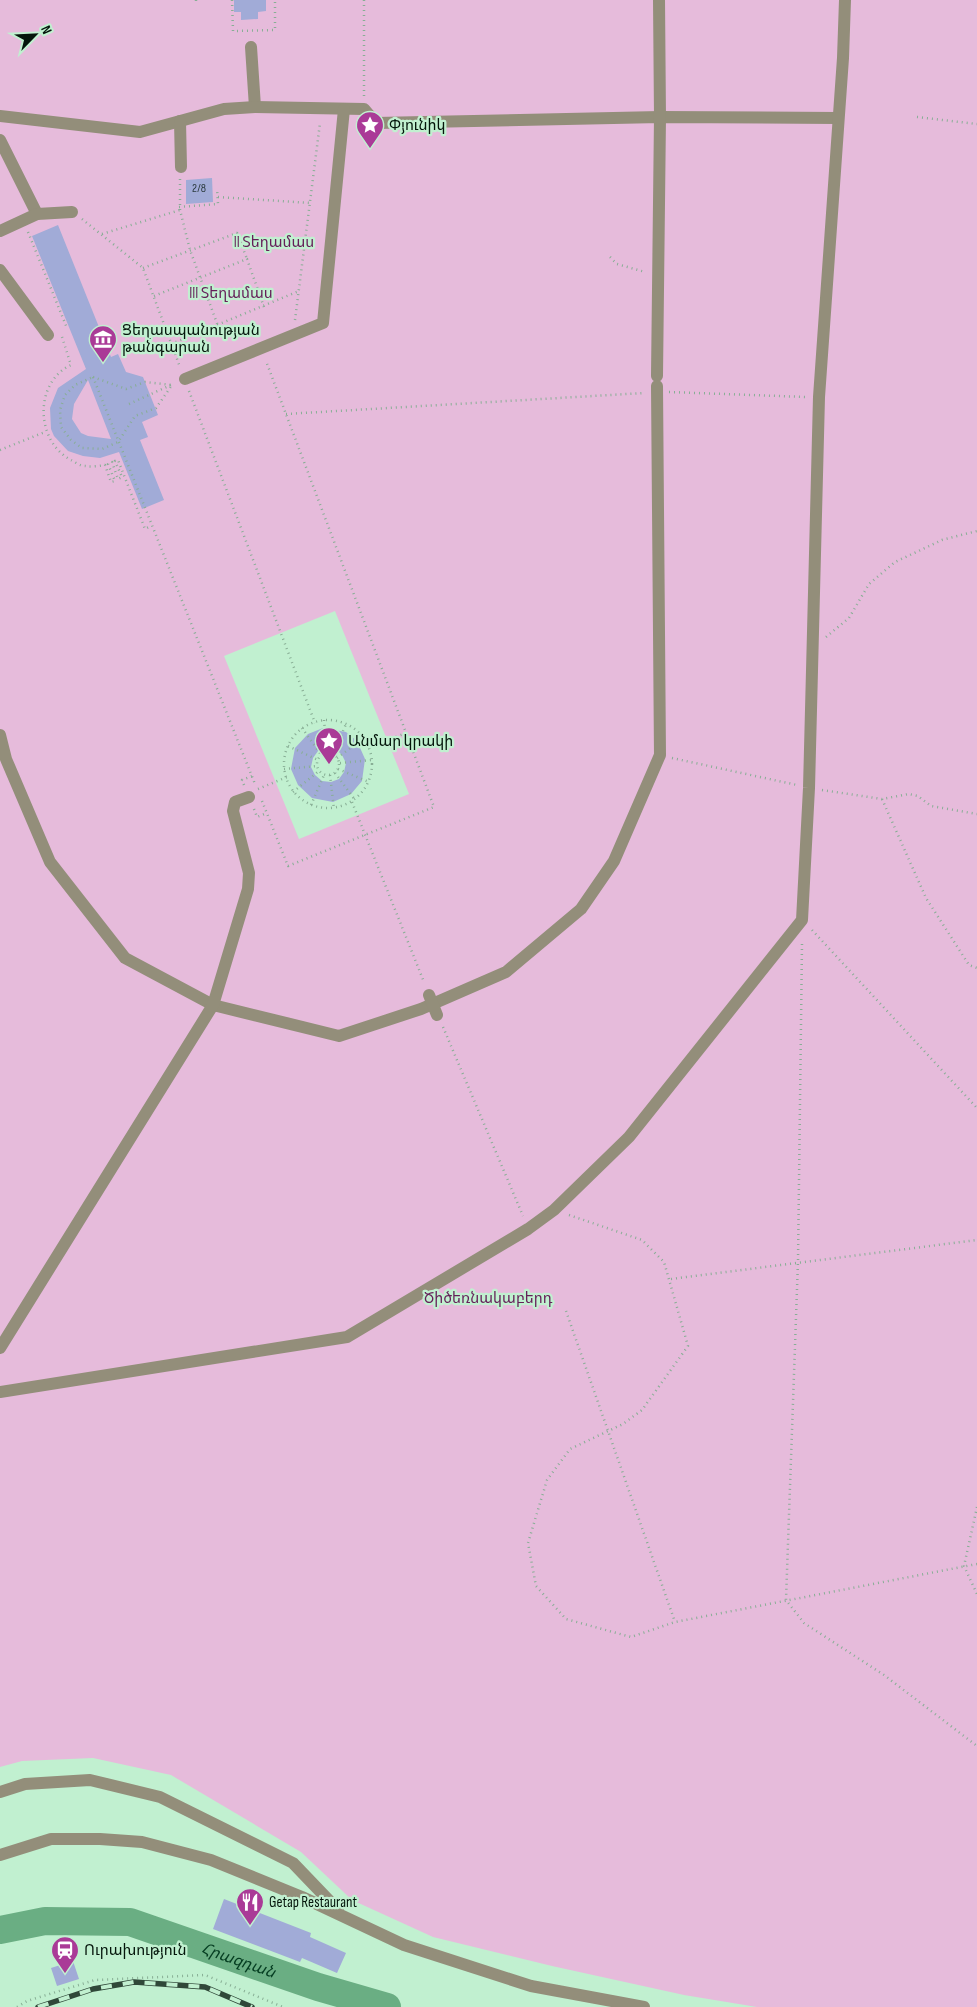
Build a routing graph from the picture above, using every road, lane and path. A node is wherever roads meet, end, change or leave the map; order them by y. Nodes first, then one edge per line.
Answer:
1 (232, 0) edge
2 (274, 0) edge
3 (364, 0) edge
4 (659, 0) edge
5 (845, 0) edge
6 (251, 47) dead end
7 (255, 107) junction
8 (321, 109) junction
9 (344, 109) junction
10 (364, 109) junction
11 (0, 116) edge
12 (660, 117) junction
13 (917, 117) dead end
14 (838, 118) junction
15 (180, 121) junction
16 (977, 124) edge
17 (0, 140) edge
18 (181, 167) joint
19 (217, 189) dead end
20 (218, 197) junction
21 (213, 198) dead end
22 (311, 203) junction
23 (179, 208) junction
24 (72, 212) dead end
25 (37, 214) junction
26 (93, 226) dead end
27 (27, 230) dead end
28 (0, 231) edge
29 (102, 234) junction
30 (190, 250) junction
31 (610, 257) dead end
32 (247, 259) junction
33 (143, 268) junction
34 (0, 270) edge
35 (659, 270) junction
36 (199, 277) junction
37 (299, 291) junction
38 (153, 296) junction
39 (264, 307) junction
40 (295, 321) dead end
41 (218, 326) junction
42 (69, 328) dead end
43 (54, 333) joint
44 (171, 344) junction
45 (266, 360) dead end
46 (92, 377) junction
47 (185, 379) junction
48 (172, 385) junction
49 (657, 385) junction
50 (819, 397) junction
51 (129, 404) dead end
52 (286, 414) junction
53 (45, 432) junction
54 (118, 442) junction
55 (0, 450) edge
56 (152, 526) junction
57 (977, 531) edge
58 (814, 648) junction
59 (324, 720) junction
60 (315, 723) junction
61 (346, 724) junction
62 (302, 728) junction
63 (406, 733) junction
64 (0, 735) edge
65 (364, 738) junction
66 (287, 746) junction
67 (368, 748) junction
68 (327, 753) junction
69 (333, 754) junction
70 (660, 755) junction
71 (322, 756) junction
72 (337, 758) junction
73 (318, 760) junction
74 (372, 760) junction
75 (340, 763) junction
76 (317, 766) junction
77 (284, 769) junction
78 (338, 769) junction
79 (319, 771) junction
80 (335, 773) junction
81 (324, 775) junction
82 (330, 776) junction
83 (287, 777) junction
84 (369, 782) junction
85 (809, 788) junction
86 (293, 792) junction
87 (253, 793) junction
88 (882, 799) junction
89 (354, 801) junction
90 (311, 806) junction
91 (334, 809) junction
92 (977, 814) edge
93 (365, 834) junction
94 (802, 920) junction
95 (977, 968) edge
96 (214, 1005) junction
97 (433, 1005) junction
98 (977, 1108) edge
99 (554, 1210) junction
100 (526, 1224) junction
101 (977, 1240) edge
102 (798, 1261) junction
103 (671, 1279) junction
104 (566, 1311) dead end
105 (0, 1348) edge
106 (0, 1392) edge
107 (608, 1432) junction
108 (977, 1507) edge
109 (977, 1564) edge
110 (964, 1566) junction
111 (977, 1594) edge
112 (786, 1600) junction
113 (674, 1622) junction
114 (977, 1746) edge
115 (0, 1792) edge
116 (0, 1855) edge
117 (343, 1915) junction
118 (17, 2007) edge
119 (283, 2007) edge
120 (644, 2007) edge

1 - 2 path
3 - 10 path
4 - 12 street
5 - 14 street
6 - 7 street
7 - 8 street
7 - 15 street
8 - 9 street
8 - 22 path
9 - 10 street
9 - 47 street
10 - 12 street
11 - 15 street
12 - 14 street
12 - 35 street
13 - 16 path
14 - 50 street
15 - 18 street
17 - 25 street
18 - 23 path
19 - 20 path
20 - 21 path
20 - 22 path
20 - 23 path
22 - 37 path
23 - 29 path
23 - 30 path
24 - 25 street
25 - 28 street
26 - 29 path
27 - 42 path
29 - 33 path
30 - 32 path
30 - 33 path
30 - 36 path
31 - 35 path
32 - 36 path
32 - 39 path
33 - 38 path
34 - 43 street
35 - 49 street
36 - 38 path
36 - 41 path
37 - 39 path
37 - 40 path
38 - 44 path
39 - 41 path
41 - 44 path
43 - 53 path
44 - 47 path
45 - 52 path
46 - 48 path
46 - 54 path
46 - 54 path
47 - 48 path
47 - 60 path
48 - 51 path
48 - 54 path
49 - 50 path
49 - 52 path
49 - 70 street
50 - 58 street
52 - 63 path
53 - 55 path
53 - 56 path
54 - 56 path
56 - 87 path
57 - 58 path
58 - 85 street
59 - 60 path
59 - 61 path
59 - 68 path
60 - 62 path
61 - 65 path
61 - 69 path
62 - 66 path
62 - 71 path
63 - 67 path
63 - 93 path
64 - 96 street
65 - 67 path
65 - 72 path
66 - 73 path
66 - 77 path
67 - 74 path
68 - 69 path
68 - 71 path
69 - 72 path
70 - 85 path
70 - 97 street
71 - 73 path
72 - 75 path
73 - 76 path
74 - 75 path
74 - 84 path
75 - 78 path
76 - 77 path
76 - 79 path
77 - 83 path
78 - 80 path
78 - 84 path
79 - 81 path
79 - 86 path
80 - 82 path
80 - 89 path
81 - 82 path
81 - 90 path
82 - 91 path
83 - 86 path
83 - 87 path
84 - 89 path
85 - 88 path
85 - 94 street
86 - 90 path
87 - 93 path
87 - 96 street
88 - 92 path
88 - 95 path
89 - 91 path
89 - 93 path
90 - 91 path
93 - 97 path
94 - 98 path
94 - 99 street
94 - 102 path
96 - 97 street
96 - 105 street
97 - 100 path
99 - 100 street
99 - 103 path
100 - 106 street
101 - 102 path
102 - 103 path
102 - 112 path
103 - 107 path
104 - 107 path
107 - 113 path
107 - 113 path
108 - 110 path
109 - 110 path
110 - 111 path
110 - 112 path
112 - 113 path
112 - 114 path
115 - 117 street
116 - 117 street
117 - 120 street
118 - 119 path

